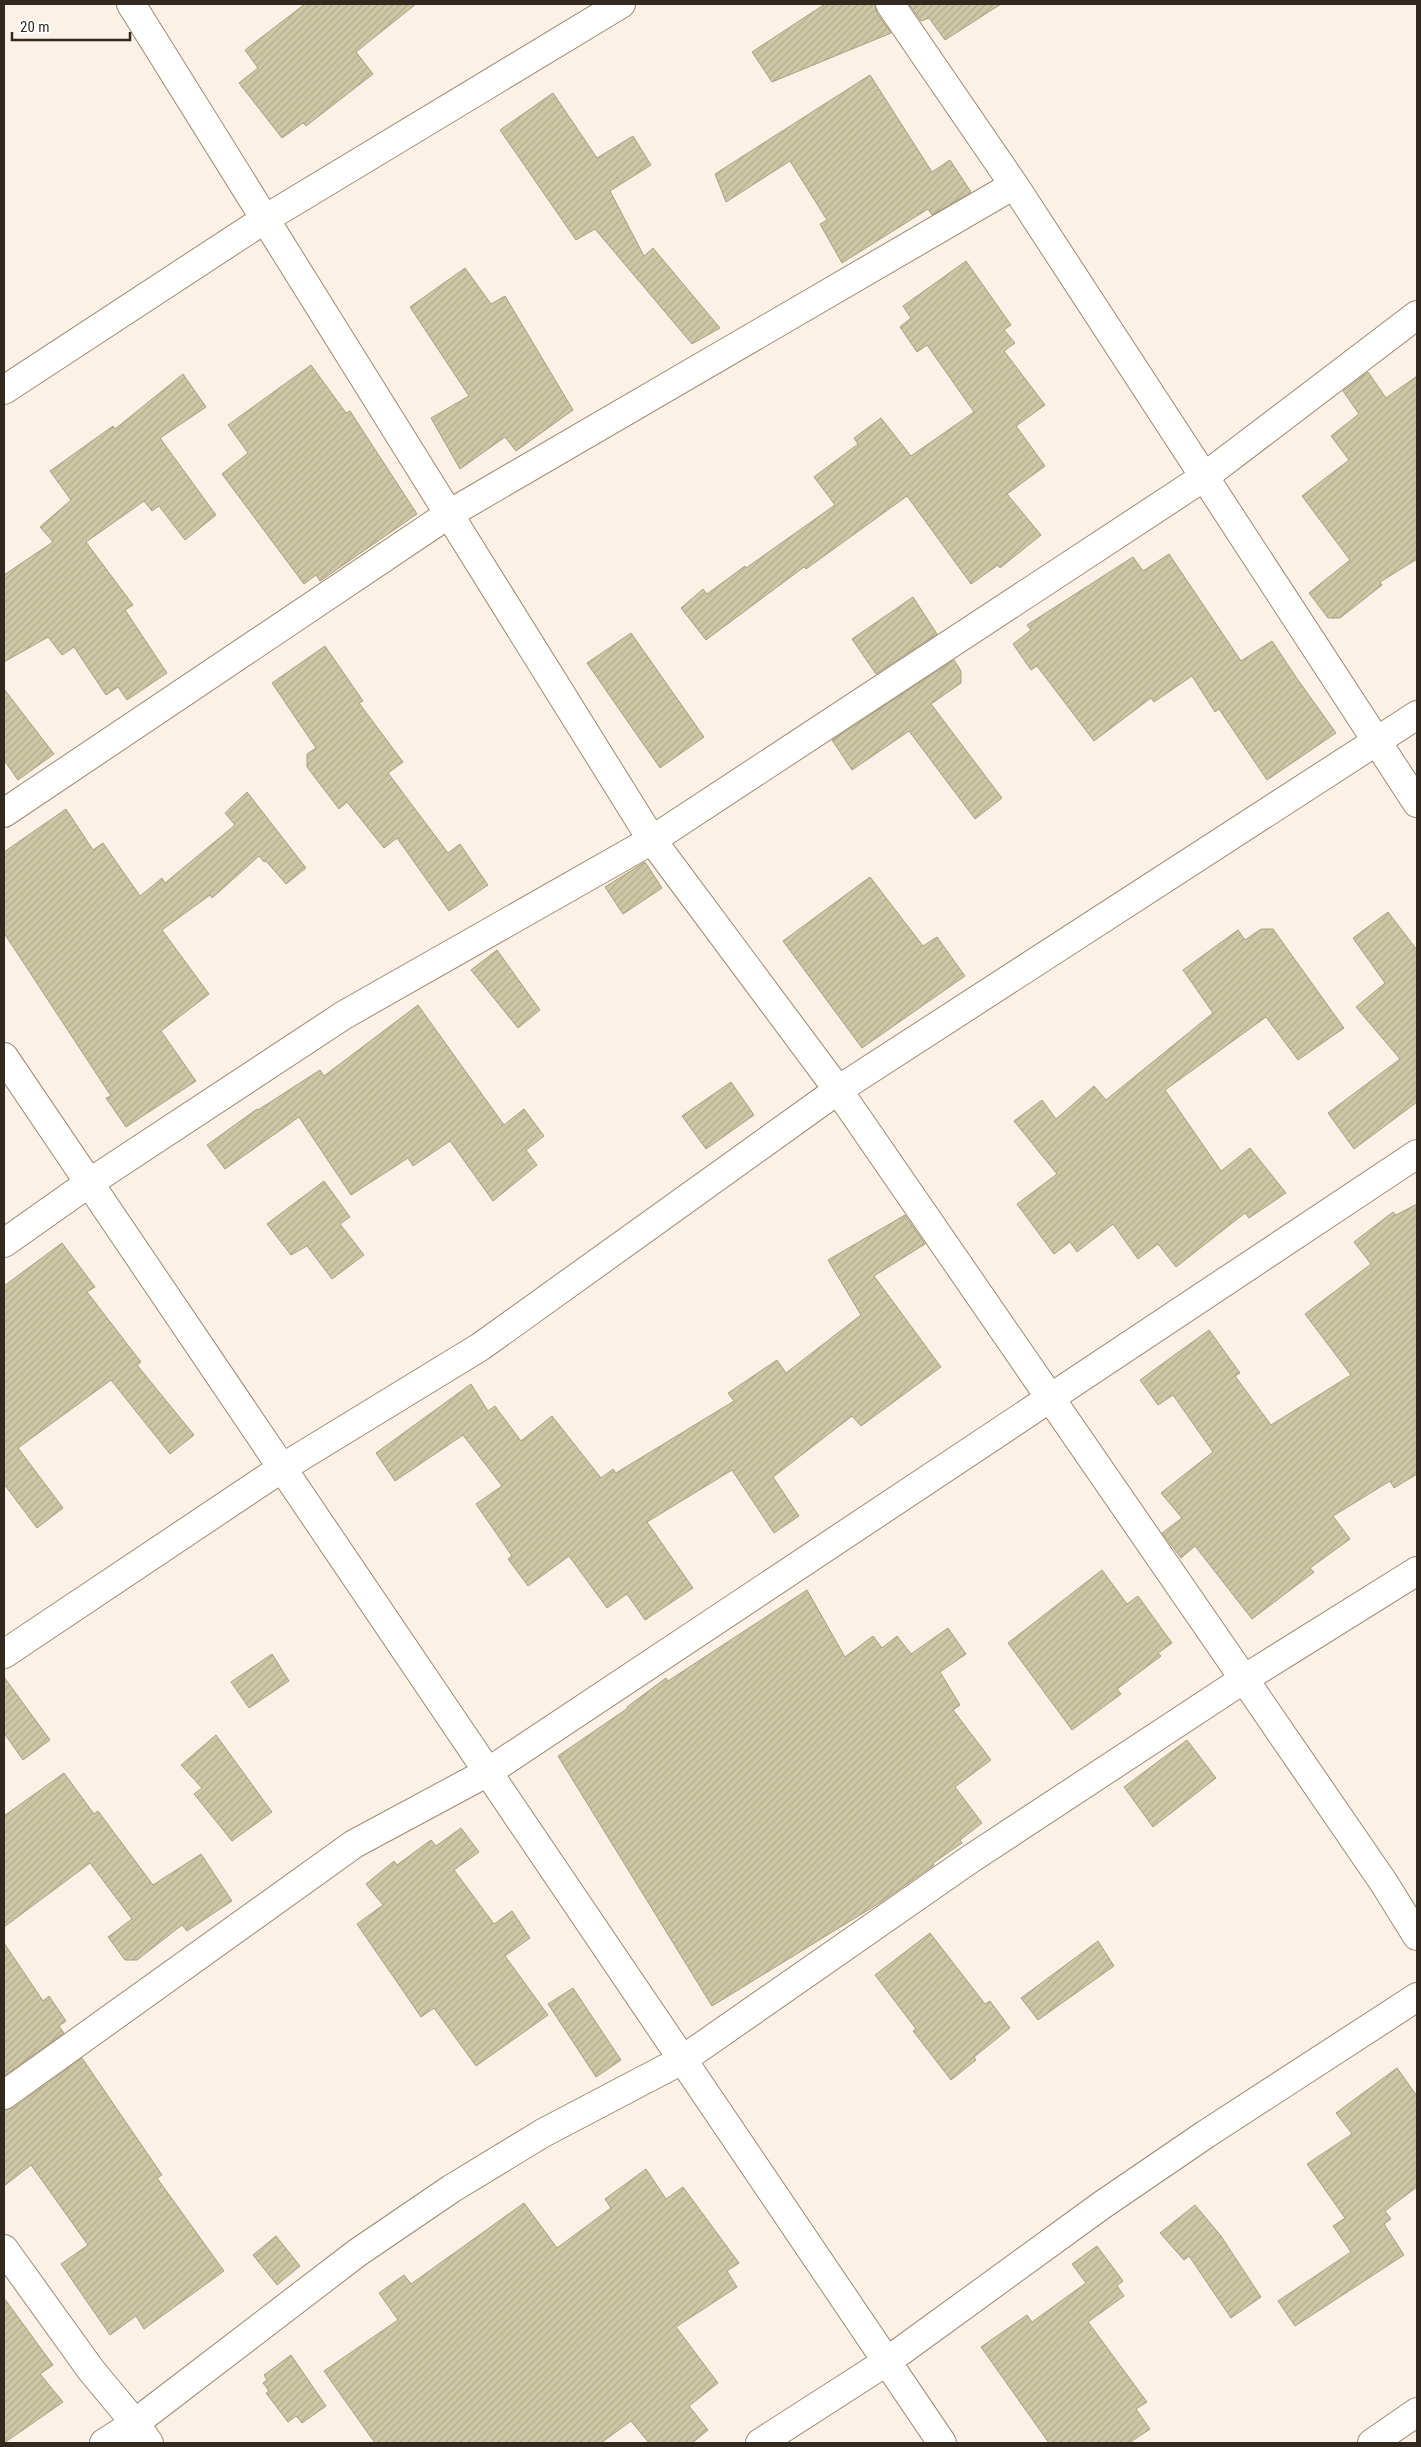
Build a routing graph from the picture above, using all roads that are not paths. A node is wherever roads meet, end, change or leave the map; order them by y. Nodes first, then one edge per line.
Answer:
1 (131, 4) edge
2 (621, 4) edge
3 (890, 4) edge
4 (1014, 185) junction
5 (265, 219) junction
6 (1417, 315) edge
7 (4, 390) edge
8 (1204, 477) junction
9 (450, 514) junction
10 (1417, 715) edge
11 (1377, 741) junction
12 (1417, 803) edge
13 (4, 813) edge
14 (652, 840) junction
15 (4, 1057) edge
16 (838, 1090) junction
17 (1417, 1154) edge
18 (89, 1184) junction
19 (4, 1243) edge
20 (1050, 1398) junction
21 (282, 1468) junction
22 (1417, 1571) edge
23 (4, 1654) edge
24 (1244, 1679) junction
25 (488, 1772) junction
26 (1417, 1936) edge
27 (1417, 1997) edge
28 (682, 2060) junction
29 (4, 2096) edge
30 (4, 2249) edge
31 (886, 2362) junction
32 (1417, 2412) edge
33 (142, 2433) edge
34 (104, 2443) edge
35 (760, 2443) edge
36 (942, 2443) edge
37 (1372, 2443) edge

1 - 5 street
2 - 5 street
3 - 4 street
4 - 8 street
4 - 9 street
5 - 7 street
5 - 9 street
6 - 8 street
8 - 11 street
8 - 14 street
9 - 13 street
9 - 14 street
10 - 11 street
11 - 12 street
11 - 16 street
14 - 16 street
14 - 18 street
15 - 18 street
16 - 20 street
16 - 21 street
17 - 20 street
18 - 19 street
18 - 21 street
20 - 24 street
20 - 25 street
21 - 23 street
21 - 25 street
22 - 24 street
24 - 26 street
24 - 28 street
25 - 28 street
25 - 29 street
27 - 31 street
28 - 31 street
28 - 33 street
30 - 33 street
31 - 35 street
31 - 36 street
32 - 37 street
33 - 34 street

